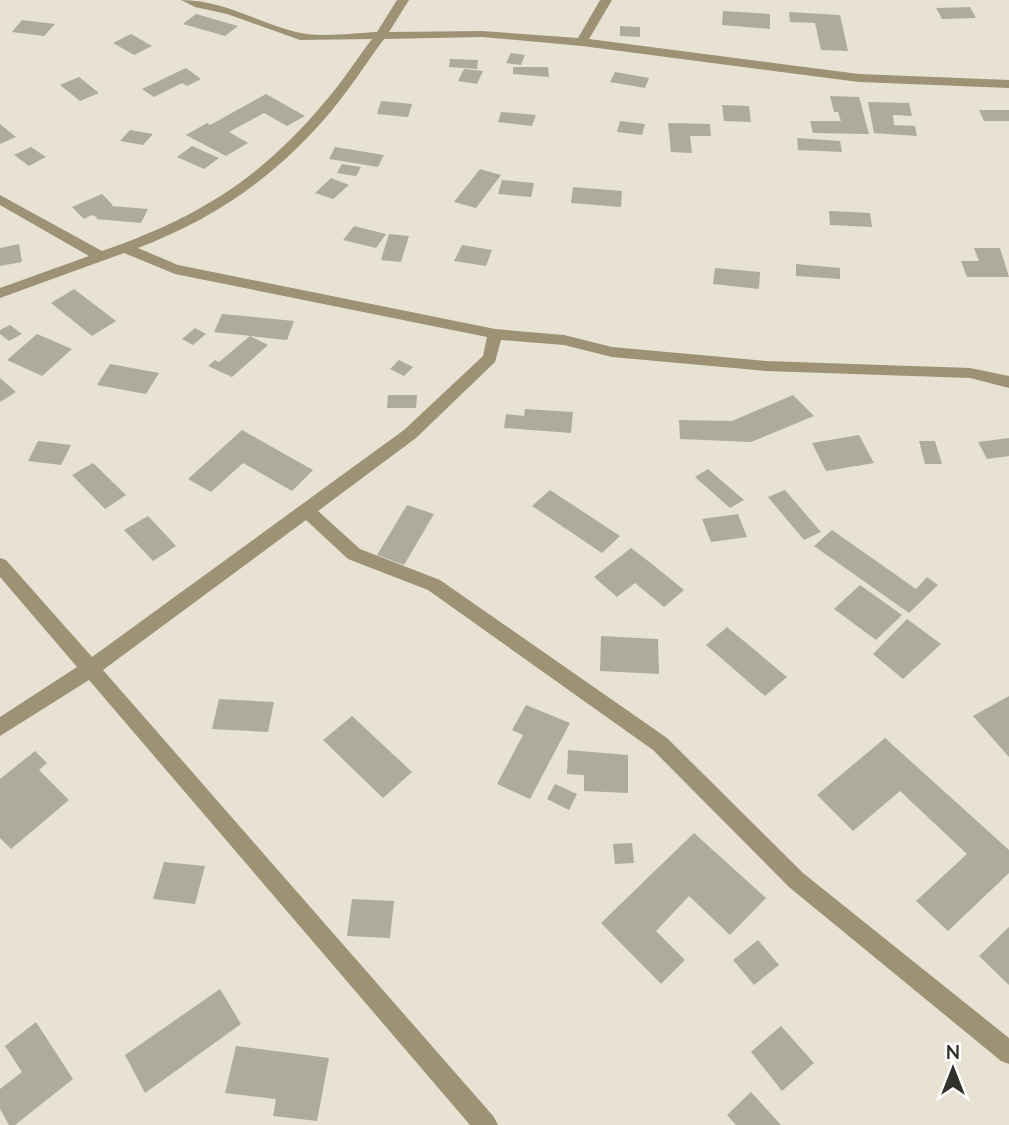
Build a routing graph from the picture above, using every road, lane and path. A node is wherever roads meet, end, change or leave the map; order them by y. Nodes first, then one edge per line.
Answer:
1 (187, 0) edge
2 (403, 0) edge
3 (606, 0) edge
4 (378, 36) junction
5 (582, 43) junction
6 (1009, 84) edge
7 (0, 200) edge
8 (125, 248) junction
9 (100, 256) junction
10 (0, 293) edge
11 (495, 334) junction
12 (1009, 382) edge
13 (306, 510) junction
14 (0, 565) edge
15 (89, 670) junction
16 (0, 727) edge
17 (1009, 1053) edge
18 (486, 1125) edge

1 - 4 street
2 - 4 street
3 - 5 street
4 - 5 street
4 - 8 street
5 - 6 street
7 - 9 street
8 - 9 street
8 - 11 street
9 - 10 street
11 - 12 street
11 - 13 street
13 - 15 street
13 - 17 street
14 - 15 street
15 - 16 street
15 - 18 street

